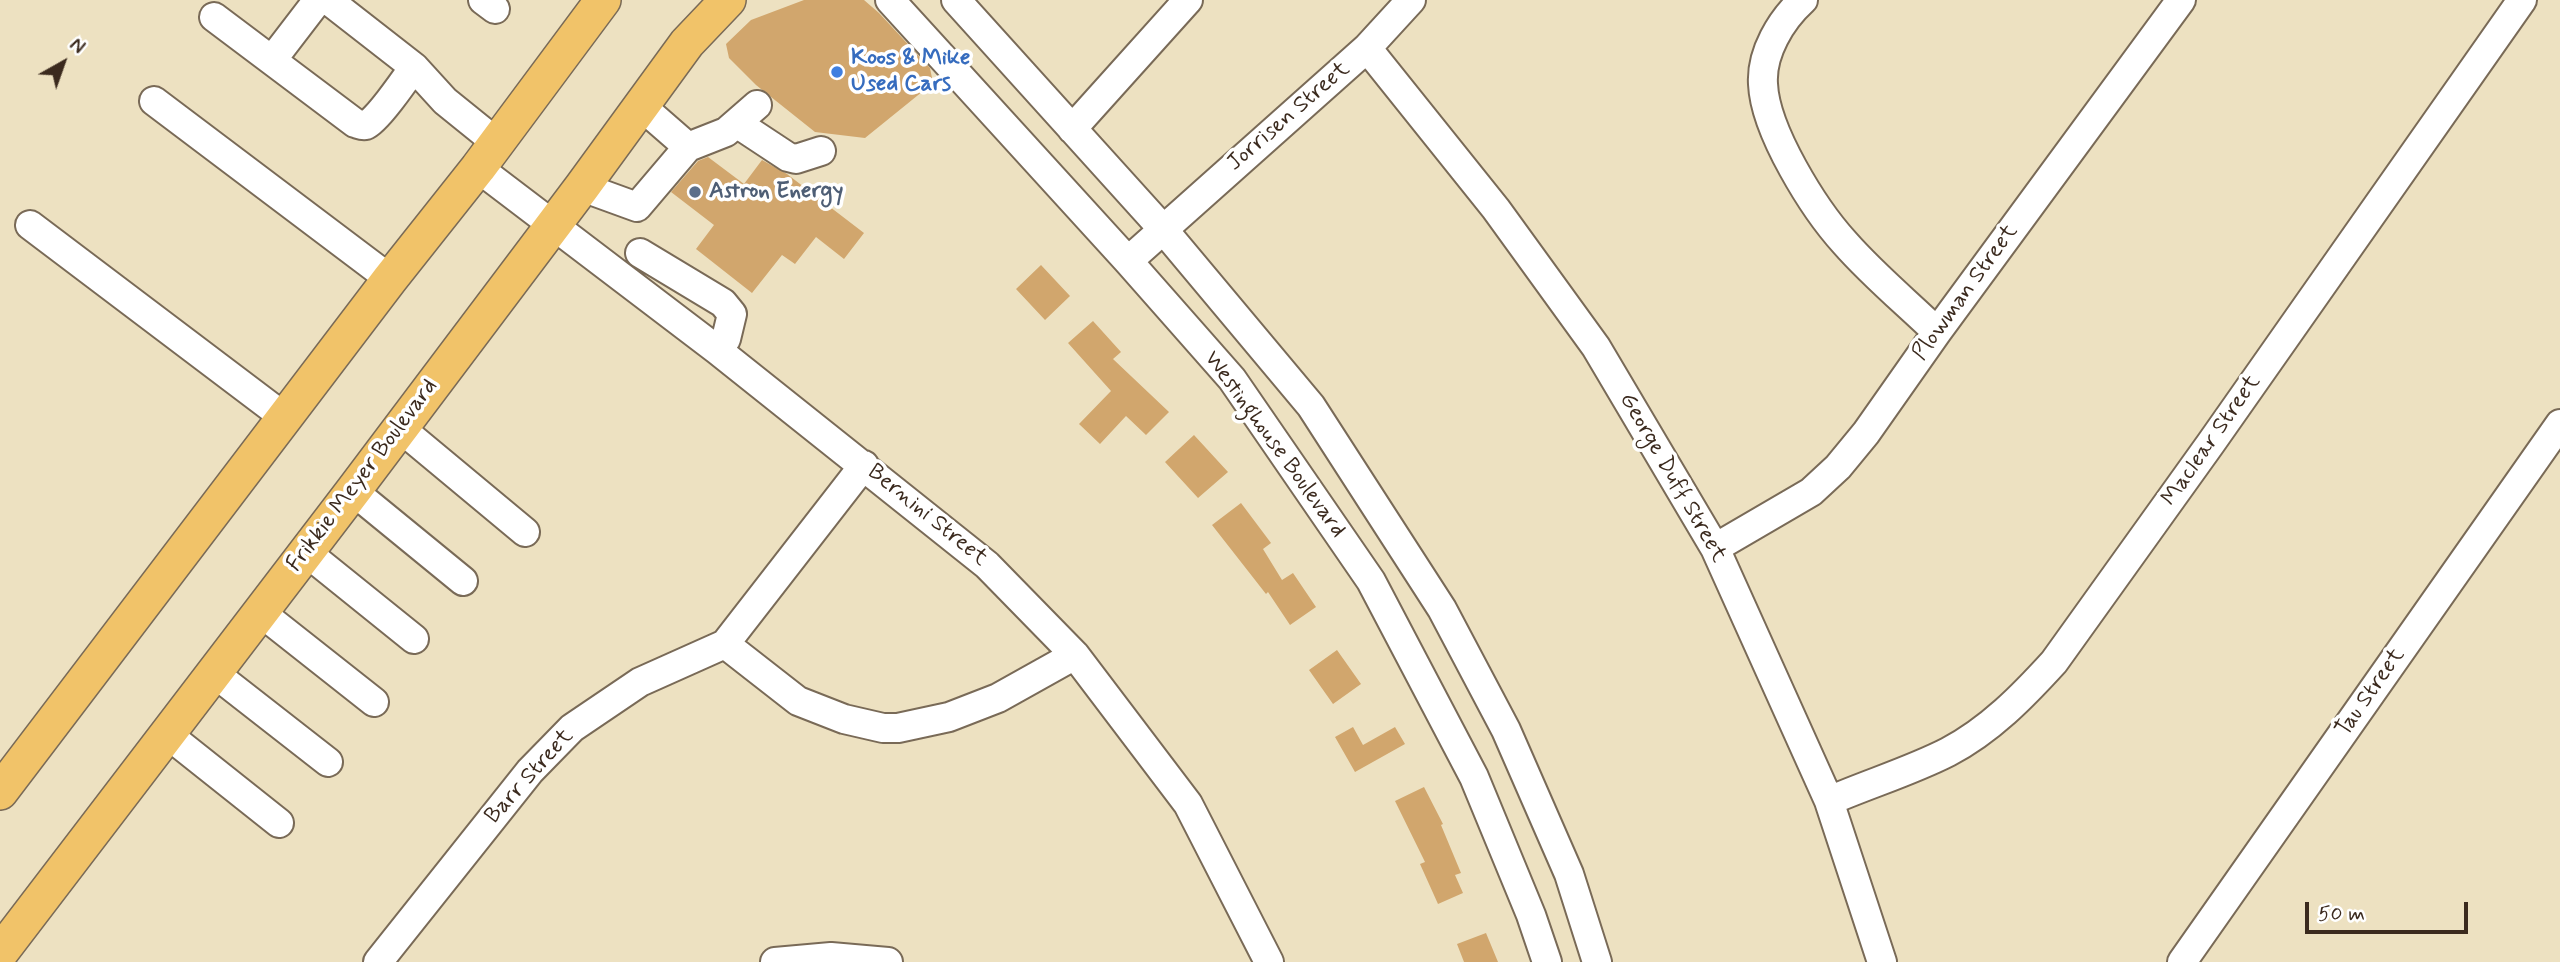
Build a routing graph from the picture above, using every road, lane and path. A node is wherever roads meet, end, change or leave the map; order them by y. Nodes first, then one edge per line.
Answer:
1 (318, 0) edge
2 (328, 0) edge
3 (603, 0) edge
4 (727, 0) edge
5 (890, 0) edge
6 (956, 0) edge
7 (1188, 0) edge
8 (1411, 0) edge
9 (1803, 0) edge
10 (2181, 0) edge
11 (2522, 0) edge
12 (214, 17) dead end
13 (1367, 48) junction
14 (272, 60) junction
15 (415, 67) junction
16 (154, 101) dead end
17 (641, 106) junction
18 (1072, 129) junction
19 (688, 147) junction
20 (821, 151) dead end
21 (487, 155) junction
22 (582, 187) junction
23 (637, 207) junction
24 (30, 225) dead end
25 (553, 225) junction
26 (1163, 228) junction
27 (640, 253) junction
28 (1128, 261) junction
29 (390, 279) junction
30 (624, 280) junction
31 (1937, 332) junction
32 (716, 349) junction
33 (284, 417) junction
34 (2560, 424) edge
35 (400, 429) junction
36 (864, 465) junction
37 (353, 491) junction
38 (526, 532) dead end
39 (1715, 548) junction
40 (306, 552) junction
41 (463, 581) dead end
42 (261, 612) junction
43 (414, 639) dead end
44 (725, 644) junction
45 (1075, 655) junction
46 (214, 673) junction
47 (373, 702) dead end
48 (167, 734) junction
49 (328, 762) dead end
50 (0, 792) edge
51 (1829, 801) junction
52 (279, 823) dead end
53 (0, 953) edge
54 (879, 961) edge
55 (379, 962) edge
56 (775, 962) edge
57 (1269, 962) edge
58 (1547, 962) edge
59 (1597, 962) edge
60 (1882, 962) edge
61 (2182, 962) edge

1 - 14 street
2 - 15 street, Bernini Street
3 - 21 main road
4 - 17 main road, Frikkie Meyer Boulevard
5 - 28 street, Westinghouse Boulevard
6 - 18 street, Westinghouse Boulevard
7 - 18 street
8 - 13 street, Jorrisen Street
9 - 31 street
10 - 31 street, Plowman Street
11 - 51 street, Maclear Street
12 - 14 street
13 - 26 street, Jorrisen Street
13 - 39 street, George Duff Street
14 - 15 street
15 - 21 street, Bernini Street
16 - 29 street
17 - 19 street
17 - 22 main road, Frikkie Meyer Boulevard
18 - 26 street, Westinghouse Boulevard
19 - 20 street
19 - 23 street
21 - 25 street, Bernini Street
21 - 29 main road
22 - 23 street
22 - 25 main road, Frikkie Meyer Boulevard
23 - 27 street
24 - 33 street
25 - 30 street, Bernini Street
25 - 35 main road, Frikkie Meyer Boulevard
26 - 28 street, Jorrisen Street
26 - 59 street, Westinghouse Boulevard
27 - 30 street
27 - 32 street
28 - 58 street, Westinghouse Boulevard
29 - 33 main road
30 - 32 street, Bernini Street
31 - 39 street, Plowman Street
32 - 36 street, Bernini Street
33 - 50 main road
34 - 61 street, Tau Street
35 - 37 main road, Frikkie Meyer Boulevard
35 - 38 street
36 - 44 street, Barr Street
36 - 45 street, Bernini Street
37 - 40 main road, Frikkie Meyer Boulevard
37 - 41 street
39 - 51 street, George Duff Street
40 - 42 main road, Frikkie Meyer Boulevard
40 - 43 street
42 - 46 main road, Frikkie Meyer Boulevard
42 - 47 street
44 - 45 street
44 - 55 street, Barr Street
45 - 57 street, Bernini Street
46 - 48 main road, Frikkie Meyer Boulevard
46 - 49 street
48 - 52 street
48 - 53 main road, Frikkie Meyer Boulevard
51 - 60 street, George Duff Street
54 - 56 street

